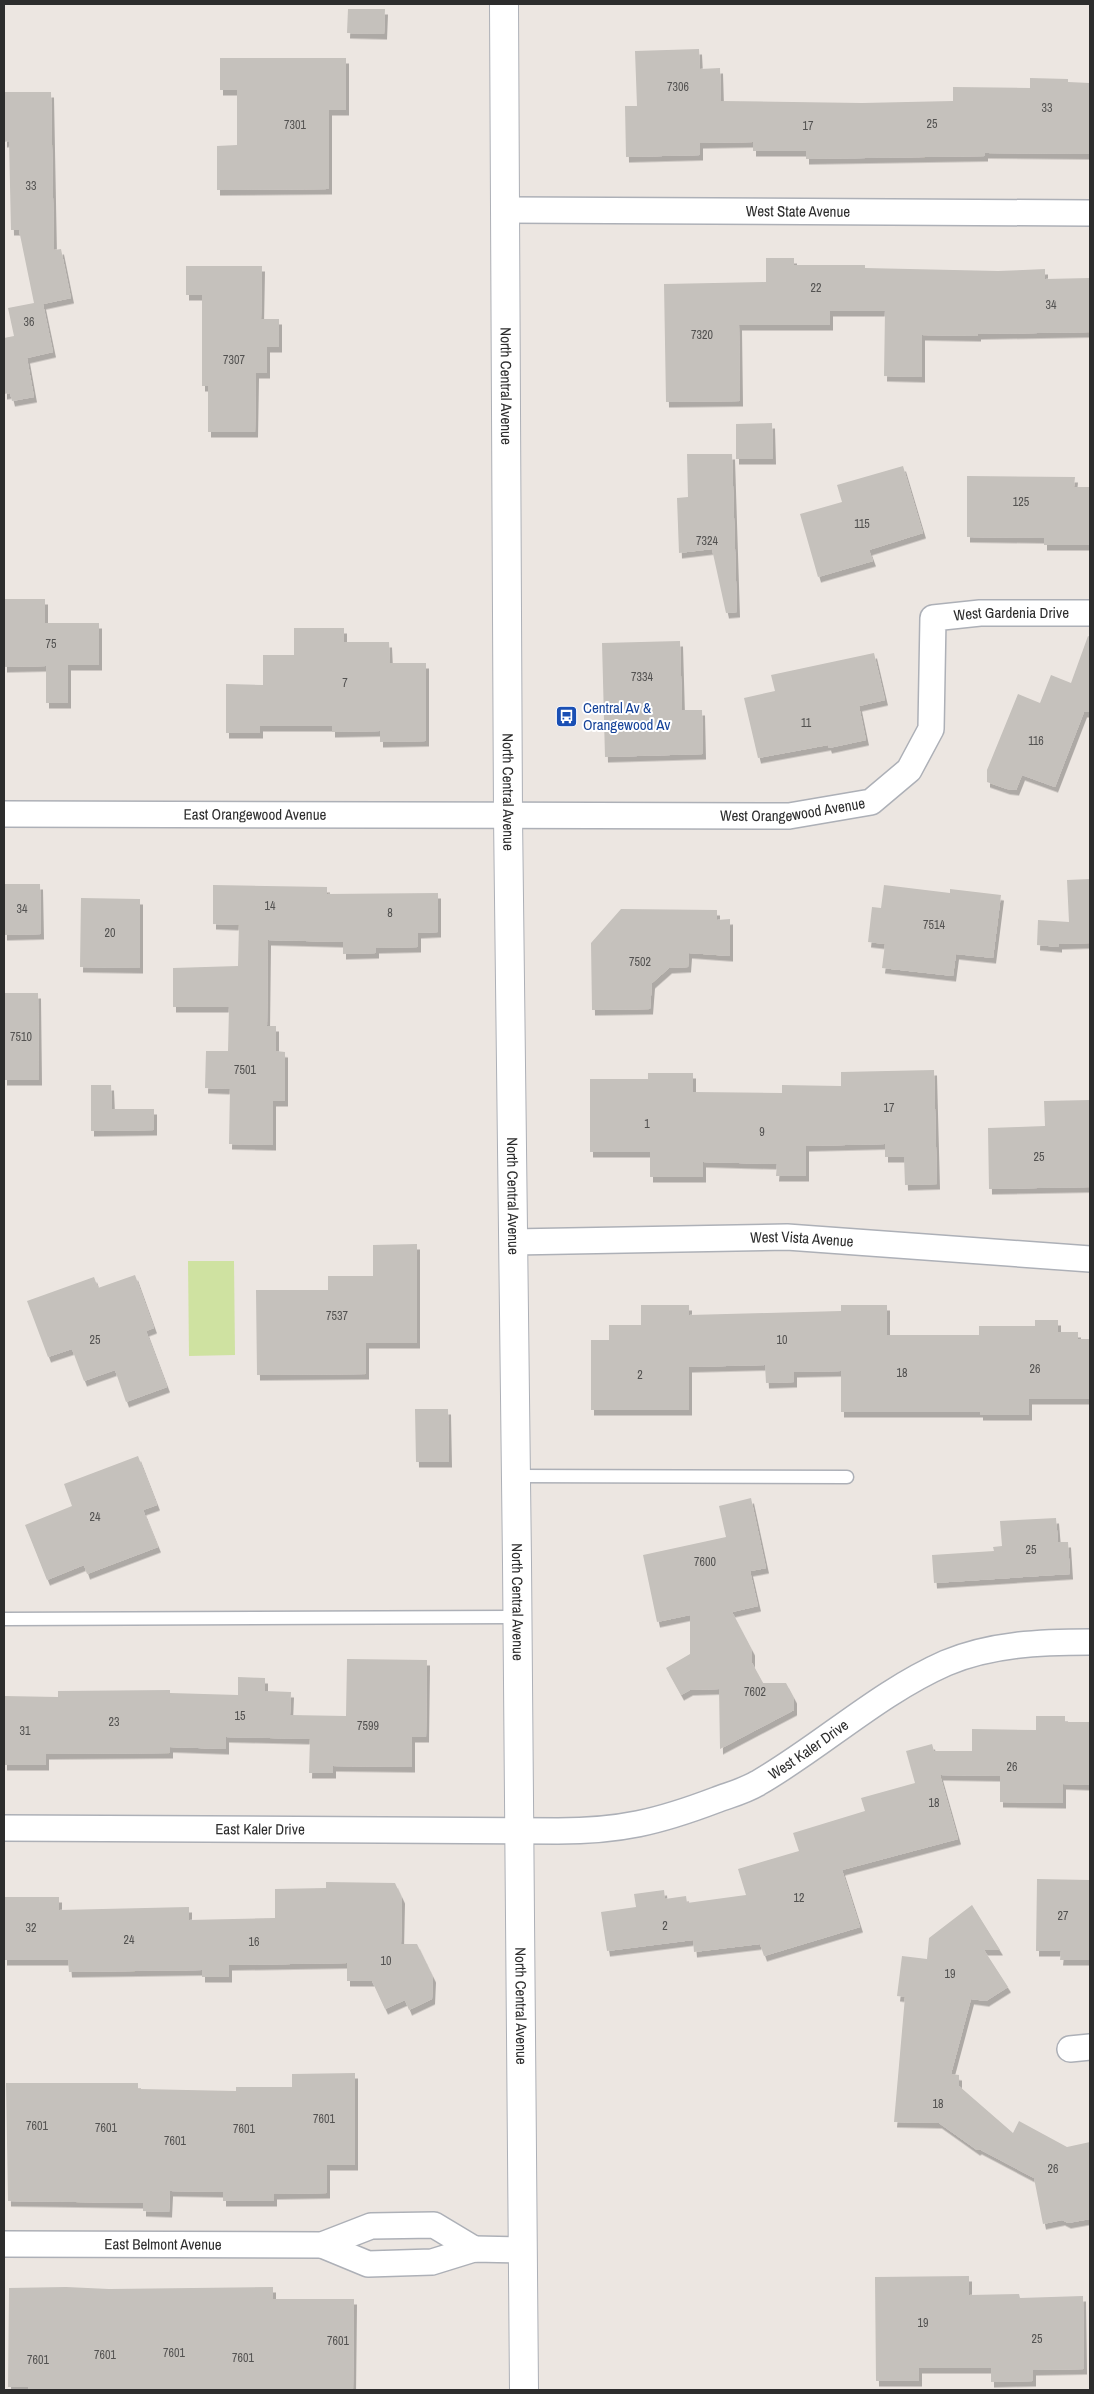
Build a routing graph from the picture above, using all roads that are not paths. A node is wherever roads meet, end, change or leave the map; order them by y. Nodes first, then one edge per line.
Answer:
1 (504, 4) edge
2 (504, 210) junction
3 (1090, 213) edge
4 (1090, 613) edge
5 (933, 618) joint
6 (4, 814) edge
7 (508, 816) junction
8 (514, 1242) junction
9 (1090, 1259) edge
10 (516, 1476) junction
11 (847, 1477) dead end
12 (518, 1617) junction
13 (4, 1620) edge
14 (1090, 1642) edge
15 (4, 1828) edge
16 (518, 1830) junction
17 (4, 2244) edge
18 (322, 2245) junction
19 (474, 2249) junction
20 (522, 2250) junction
21 (524, 2390) edge

1 - 2 main road, North Central Avenue
2 - 3 street, West State Avenue
2 - 7 main road, North Central Avenue
4 - 5 street, West Gardenia Drive
5 - 7 street, West Orangewood Avenue
6 - 7 street, East Orangewood Avenue
7 - 8 main road, North Central Avenue
8 - 9 street, West Vista Avenue
8 - 10 main road, North Central Avenue
10 - 11 lane
10 - 12 main road, North Central Avenue
12 - 13 lane
12 - 16 main road, North Central Avenue
14 - 16 street, West Kaler Drive
15 - 16 street, East Kaler Drive
16 - 20 main road, North Central Avenue
17 - 18 street, East Belmont Avenue
18 - 19 street, East Belmont Avenue
18 - 19 street, East Belmont Avenue
19 - 20 street, East Belmont Avenue
20 - 21 main road, North Central Avenue

